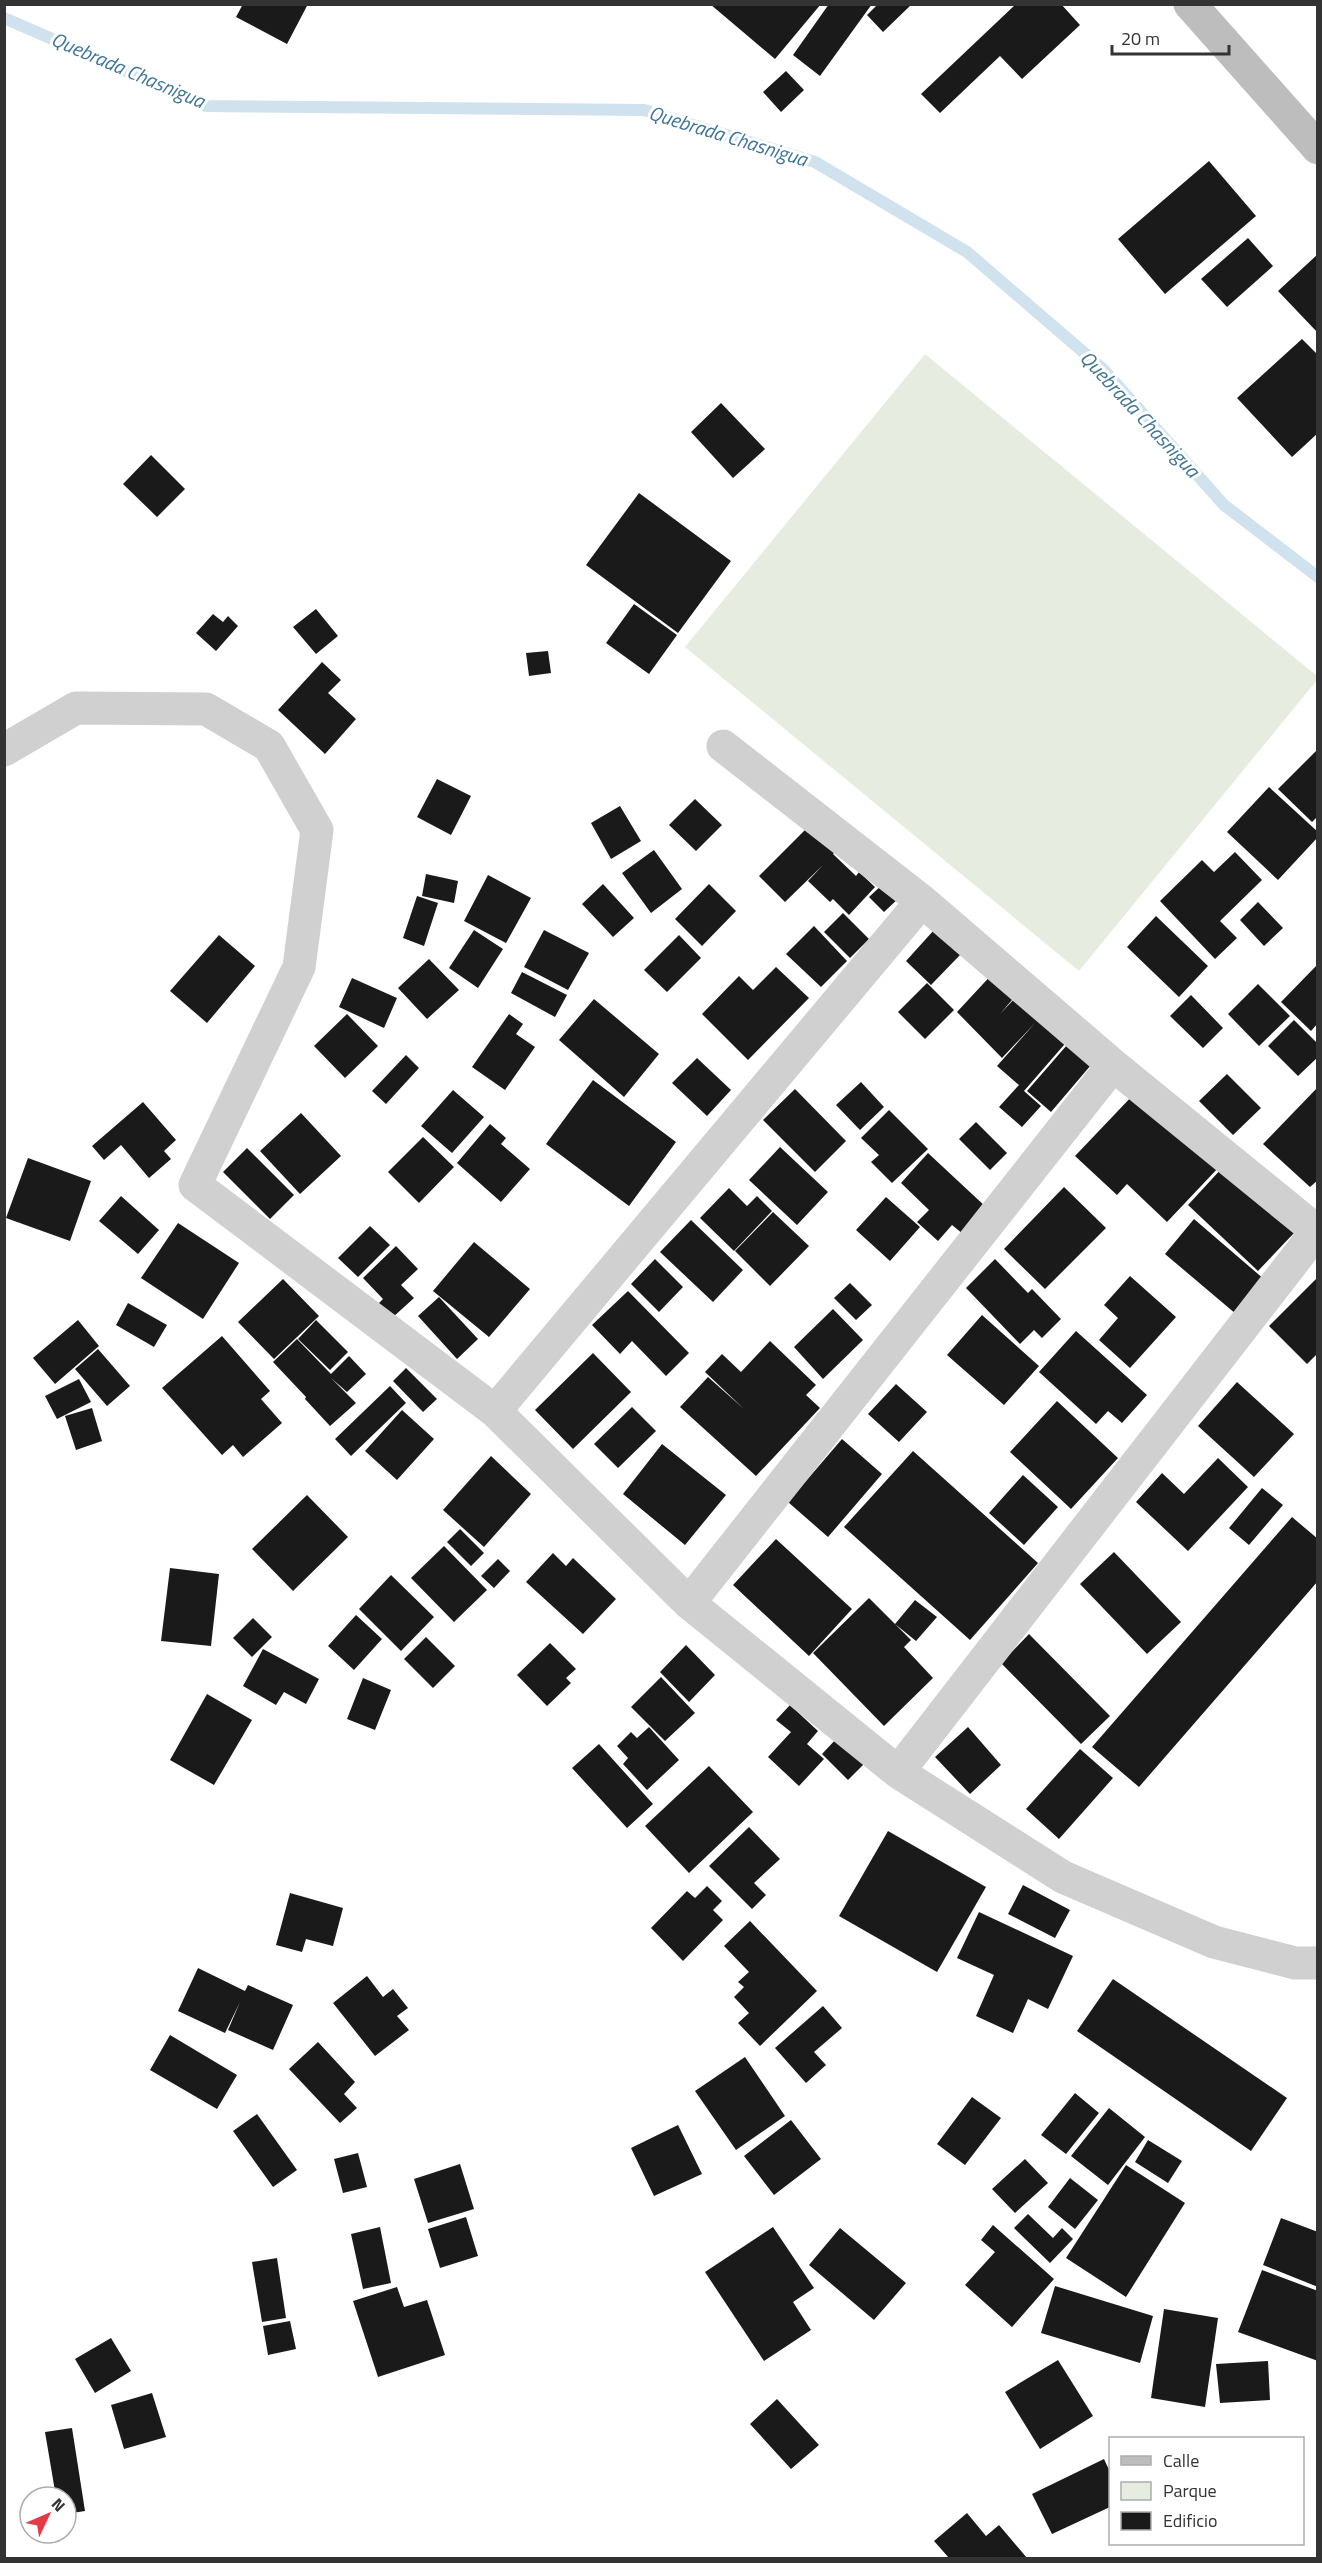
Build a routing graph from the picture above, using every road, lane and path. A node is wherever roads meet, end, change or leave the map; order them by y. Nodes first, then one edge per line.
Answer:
1 (1190, 4) edge
2 (1317, 148) edge
3 (723, 746) dead end
4 (4, 750) edge
5 (922, 901) junction
6 (1113, 1065) junction
7 (1317, 1232) edge
8 (495, 1411) junction
9 (689, 1603) junction
10 (898, 1772) junction
11 (1317, 1963) edge

1 - 2 main road
3 - 5 street
4 - 8 street
5 - 6 street
5 - 8 street
6 - 7 street
6 - 9 street
7 - 10 street
8 - 9 street
9 - 10 street
10 - 11 street

